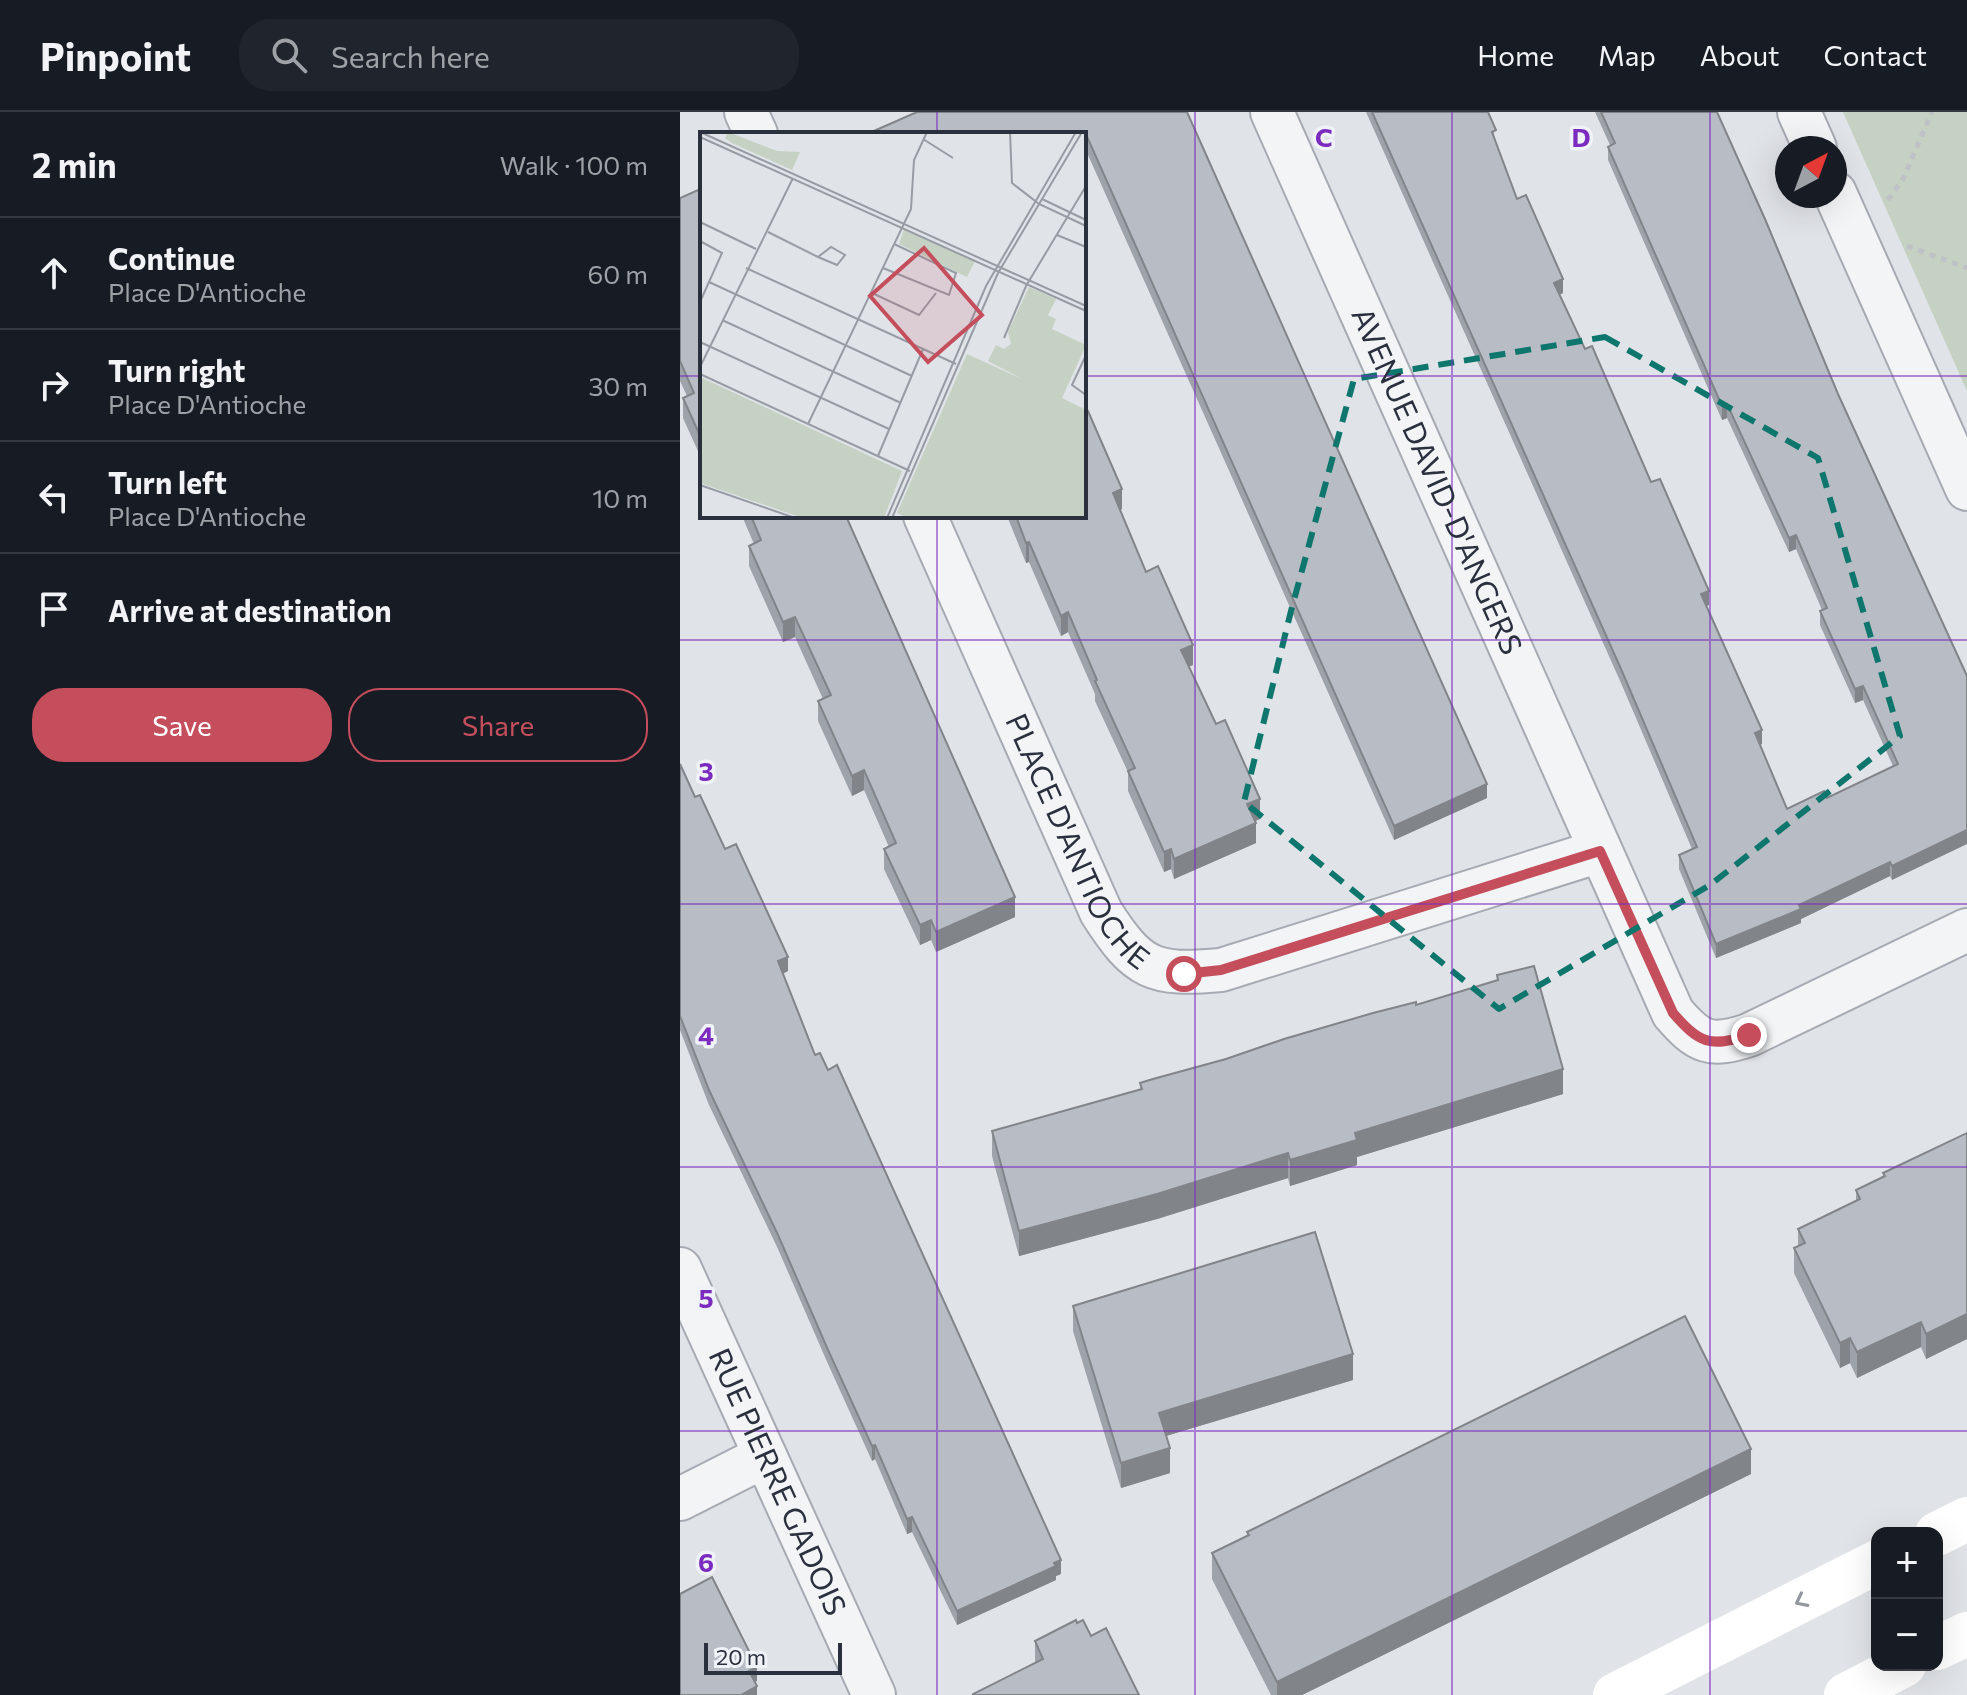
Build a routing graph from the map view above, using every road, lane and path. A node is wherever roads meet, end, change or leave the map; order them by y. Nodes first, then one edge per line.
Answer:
1 (746, 112) edge
2 (1272, 112) edge
3 (1799, 112) edge
4 (1932, 112) edge
5 (755, 132) edge
6 (1810, 136) edge
7 (1842, 208) edge
8 (1881, 210) dead end
9 (1895, 241) dead end
10 (1967, 268) edge
11 (1967, 489) edge
12 (926, 518) edge
13 (1600, 851) junction
14 (1967, 930) edge
15 (680, 1269) edge
16 (765, 1456) junction
17 (680, 1499) edge
18 (1967, 1519) edge
19 (1943, 1531) edge
20 (1871, 1571) edge
21 (1967, 1634) edge
22 (1943, 1645) edge
23 (1892, 1671) edge
24 (874, 1695) edge
25 (1615, 1695) edge
26 (1846, 1695) edge

1 - 5 street
2 - 13 street, AVENUE DAVID-D'ANGERS
3 - 6 street
4 - 8 path
7 - 11 street
9 - 10 path
12 - 13 street, PLACE D'ANTIOCHE
13 - 14 street
15 - 16 street, RUE PIERRE GADOIS
16 - 17 street
16 - 24 street, RUE PIERRE GADOIS
18 - 19 street
20 -> 25 street
21 - 22 street
23 - 26 street

